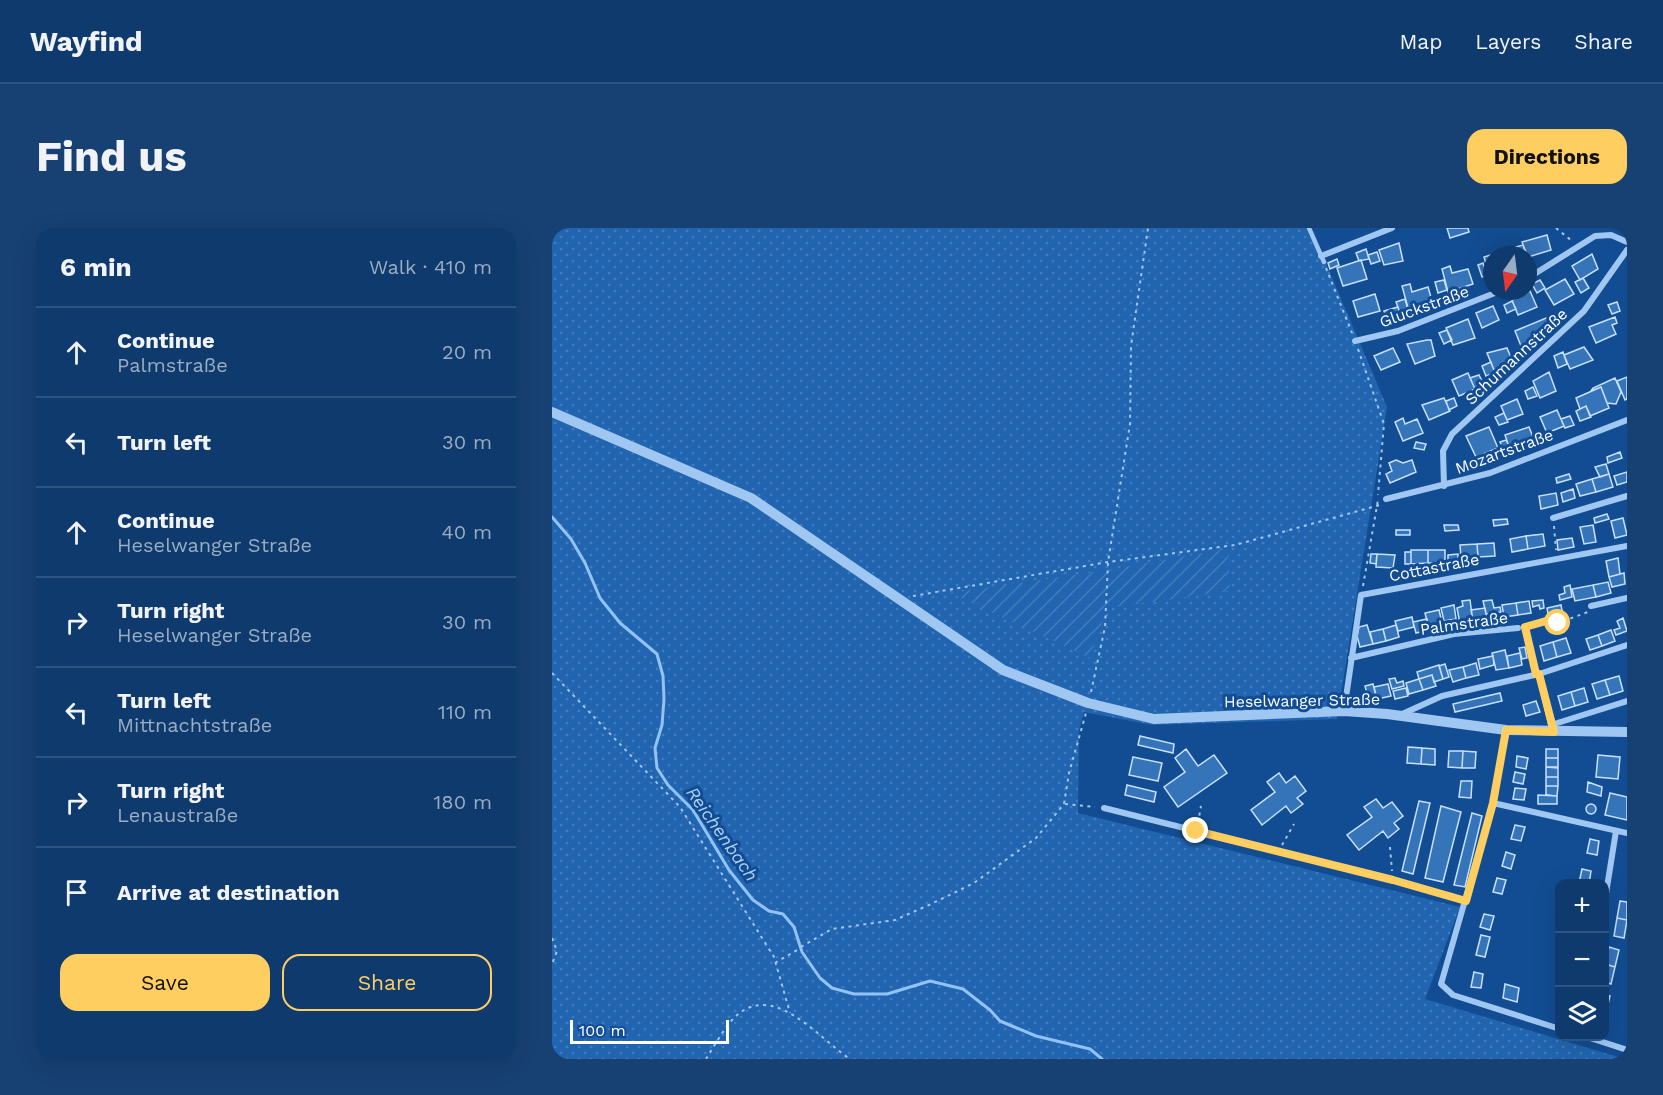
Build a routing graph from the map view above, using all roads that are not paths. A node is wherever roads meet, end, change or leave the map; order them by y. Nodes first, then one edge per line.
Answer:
1 (1309, 228) edge
2 (1392, 228) edge
3 (1627, 242) edge
4 (1627, 250) edge
5 (1323, 259) joint
6 (1537, 273) edge
7 (1483, 298) edge
8 (1355, 341) road end
9 (552, 412) edge
10 (1627, 420) edge
11 (1444, 486) junction
12 (1627, 495) edge
13 (1386, 499) dead end
14 (1553, 518) road end
15 (1627, 546) edge
16 (1627, 598) edge
17 (1592, 609) road end
18 (1522, 628) road end
19 (1627, 645) edge
20 (1351, 658) junction
21 (1537, 674) junction
22 (1627, 701) edge
23 (1344, 711) junction
24 (1400, 715) junction
25 (1552, 728) junction
26 (1506, 730) junction
27 (1627, 732) edge
28 (1493, 803) junction
29 (1104, 808) road end
30 (1616, 831) junction
31 (1627, 833) edge
32 (1609, 879) edge
33 (1466, 901) junction
34 (1555, 1027) edge
35 (1599, 1041) edge
36 (1627, 1050) edge

1 - 5 lane
2 - 5 street
3 - 6 street
4 - 11 street, Schumannstraße
7 - 8 street, Gluckstraße
9 - 23 street, Heselwanger Straße
10 - 11 street, Mozartstraße
11 - 13 street, Mozartstraße
12 - 14 street
15 - 20 street, Cottastraße
16 - 17 street
18 - 20 street, Palmstraße
19 - 21 street
20 - 23 street
21 - 24 street
21 - 25 street
22 - 25 street
23 - 24 street, Heselwanger Straße
24 - 26 street, Heselwanger Straße
25 - 26 street, Heselwanger Straße
25 - 27 street, Heselwanger Straße
26 - 28 street
28 - 30 street
28 - 33 street
29 - 33 street
30 - 31 street
30 - 32 street
33 - 34 street
35 - 36 street

